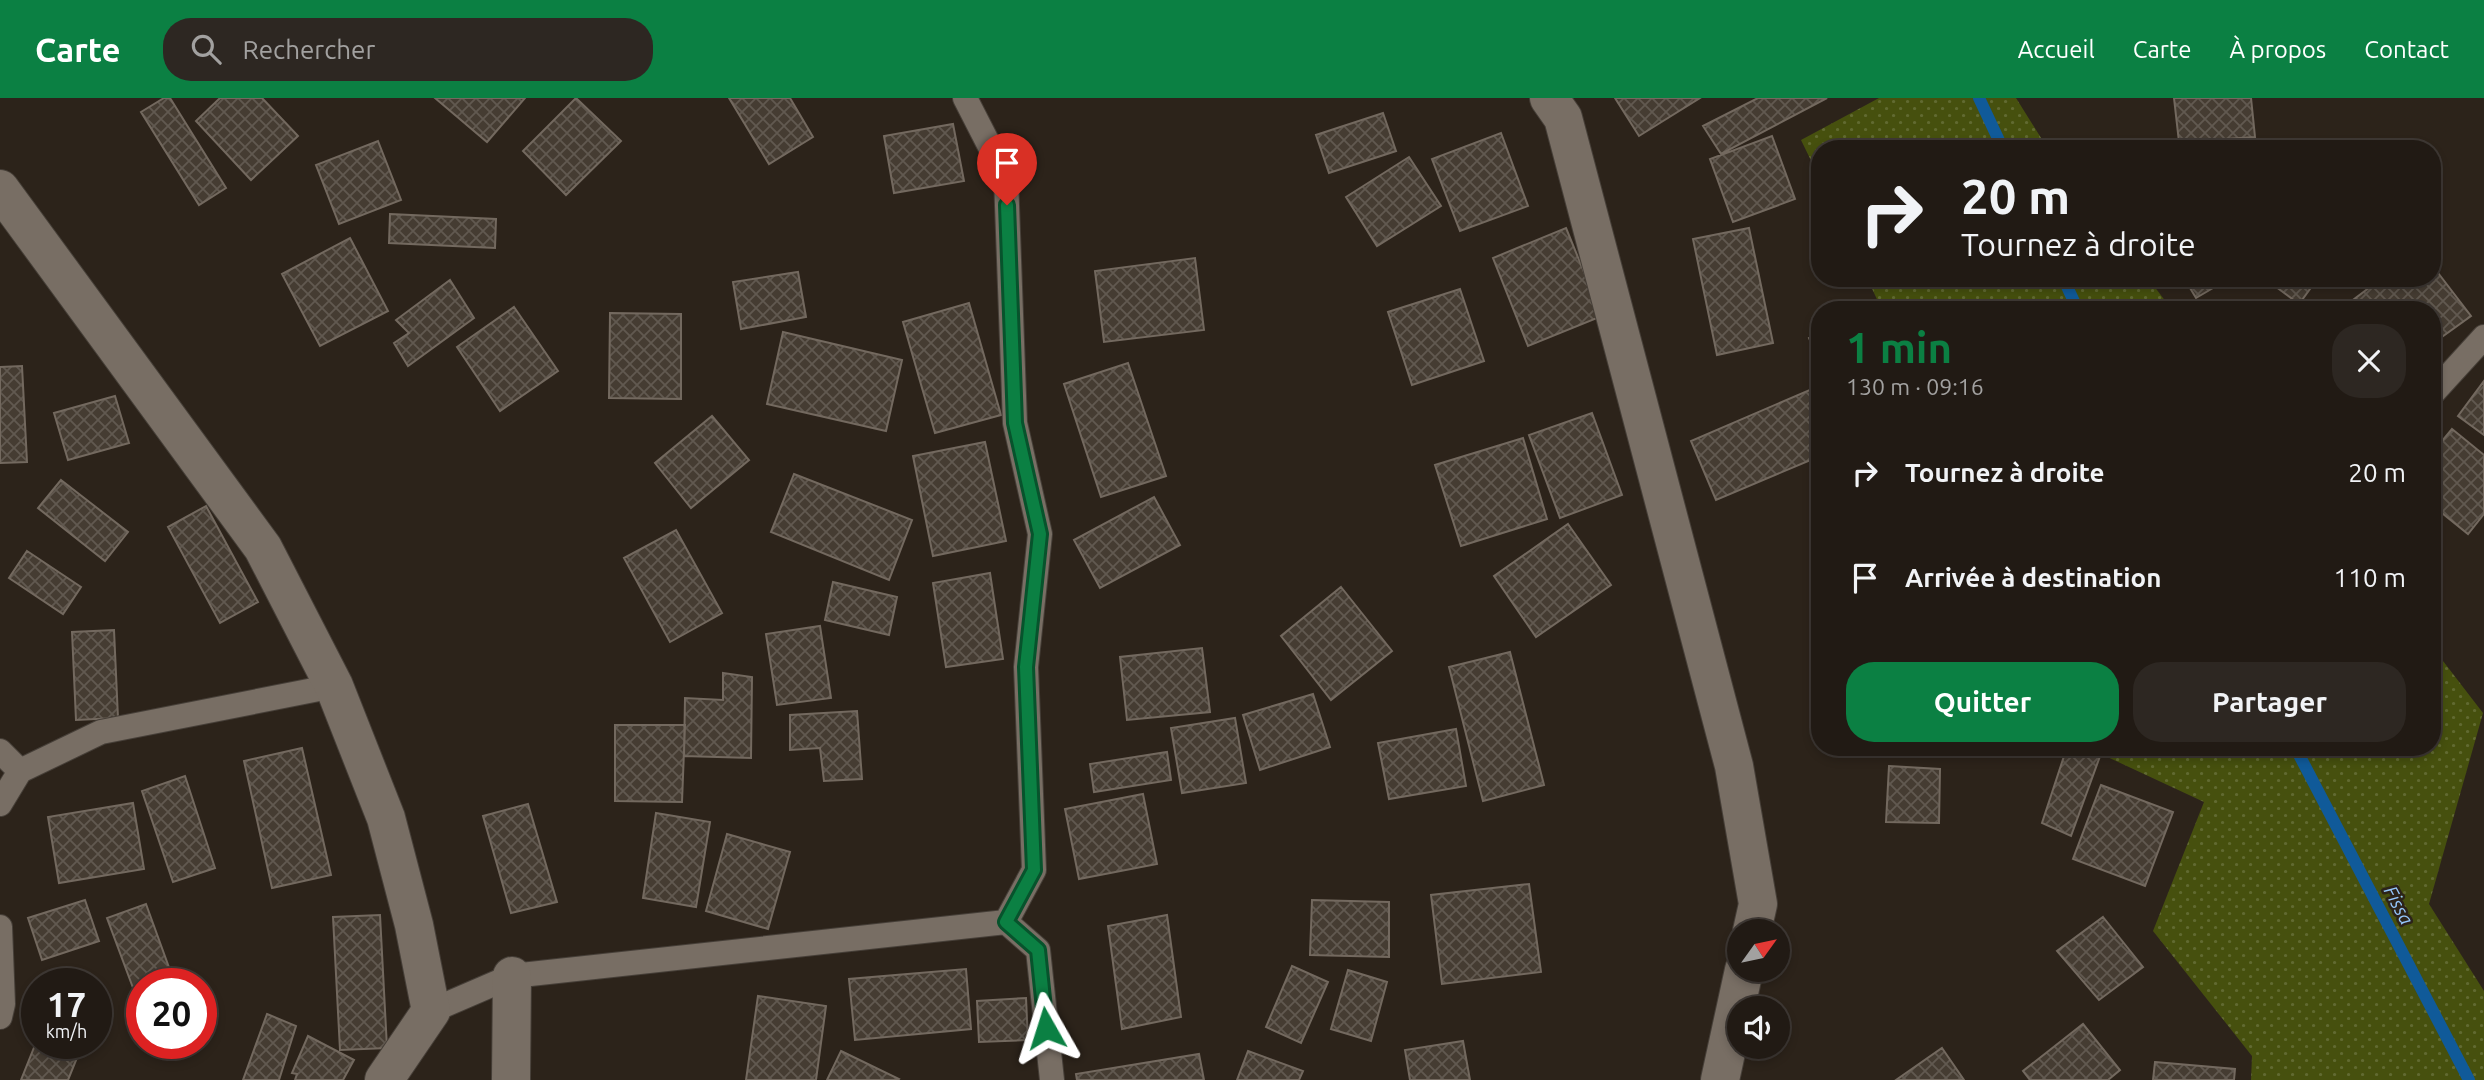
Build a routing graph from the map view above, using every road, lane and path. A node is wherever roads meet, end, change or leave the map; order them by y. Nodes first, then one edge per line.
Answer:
1 (965, 98) edge
2 (1549, 98) edge
3 (0, 190) edge
4 (2484, 337) edge
5 (2441, 384) edge
6 (334, 686) junction
7 (0, 751) edge
8 (20, 771) junction
9 (0, 804) edge
10 (1755, 919) edge
11 (1006, 922) junction
12 (0, 926) edge
13 (512, 976) junction
14 (1741, 982) edge
15 (431, 1012) junction
16 (0, 1017) edge
17 (384, 1080) edge
18 (512, 1080) edge
19 (1052, 1080) edge
20 (1720, 1080) edge

1 - 11 lane
2 - 10 street
3 - 6 street
4 - 5 lane
6 - 8 lane
6 - 15 street
7 - 8 lane
8 - 9 lane
11 - 13 lane
11 - 19 lane
12 - 16 lane
13 - 15 lane
13 - 18 street
14 - 20 street
15 - 17 street

